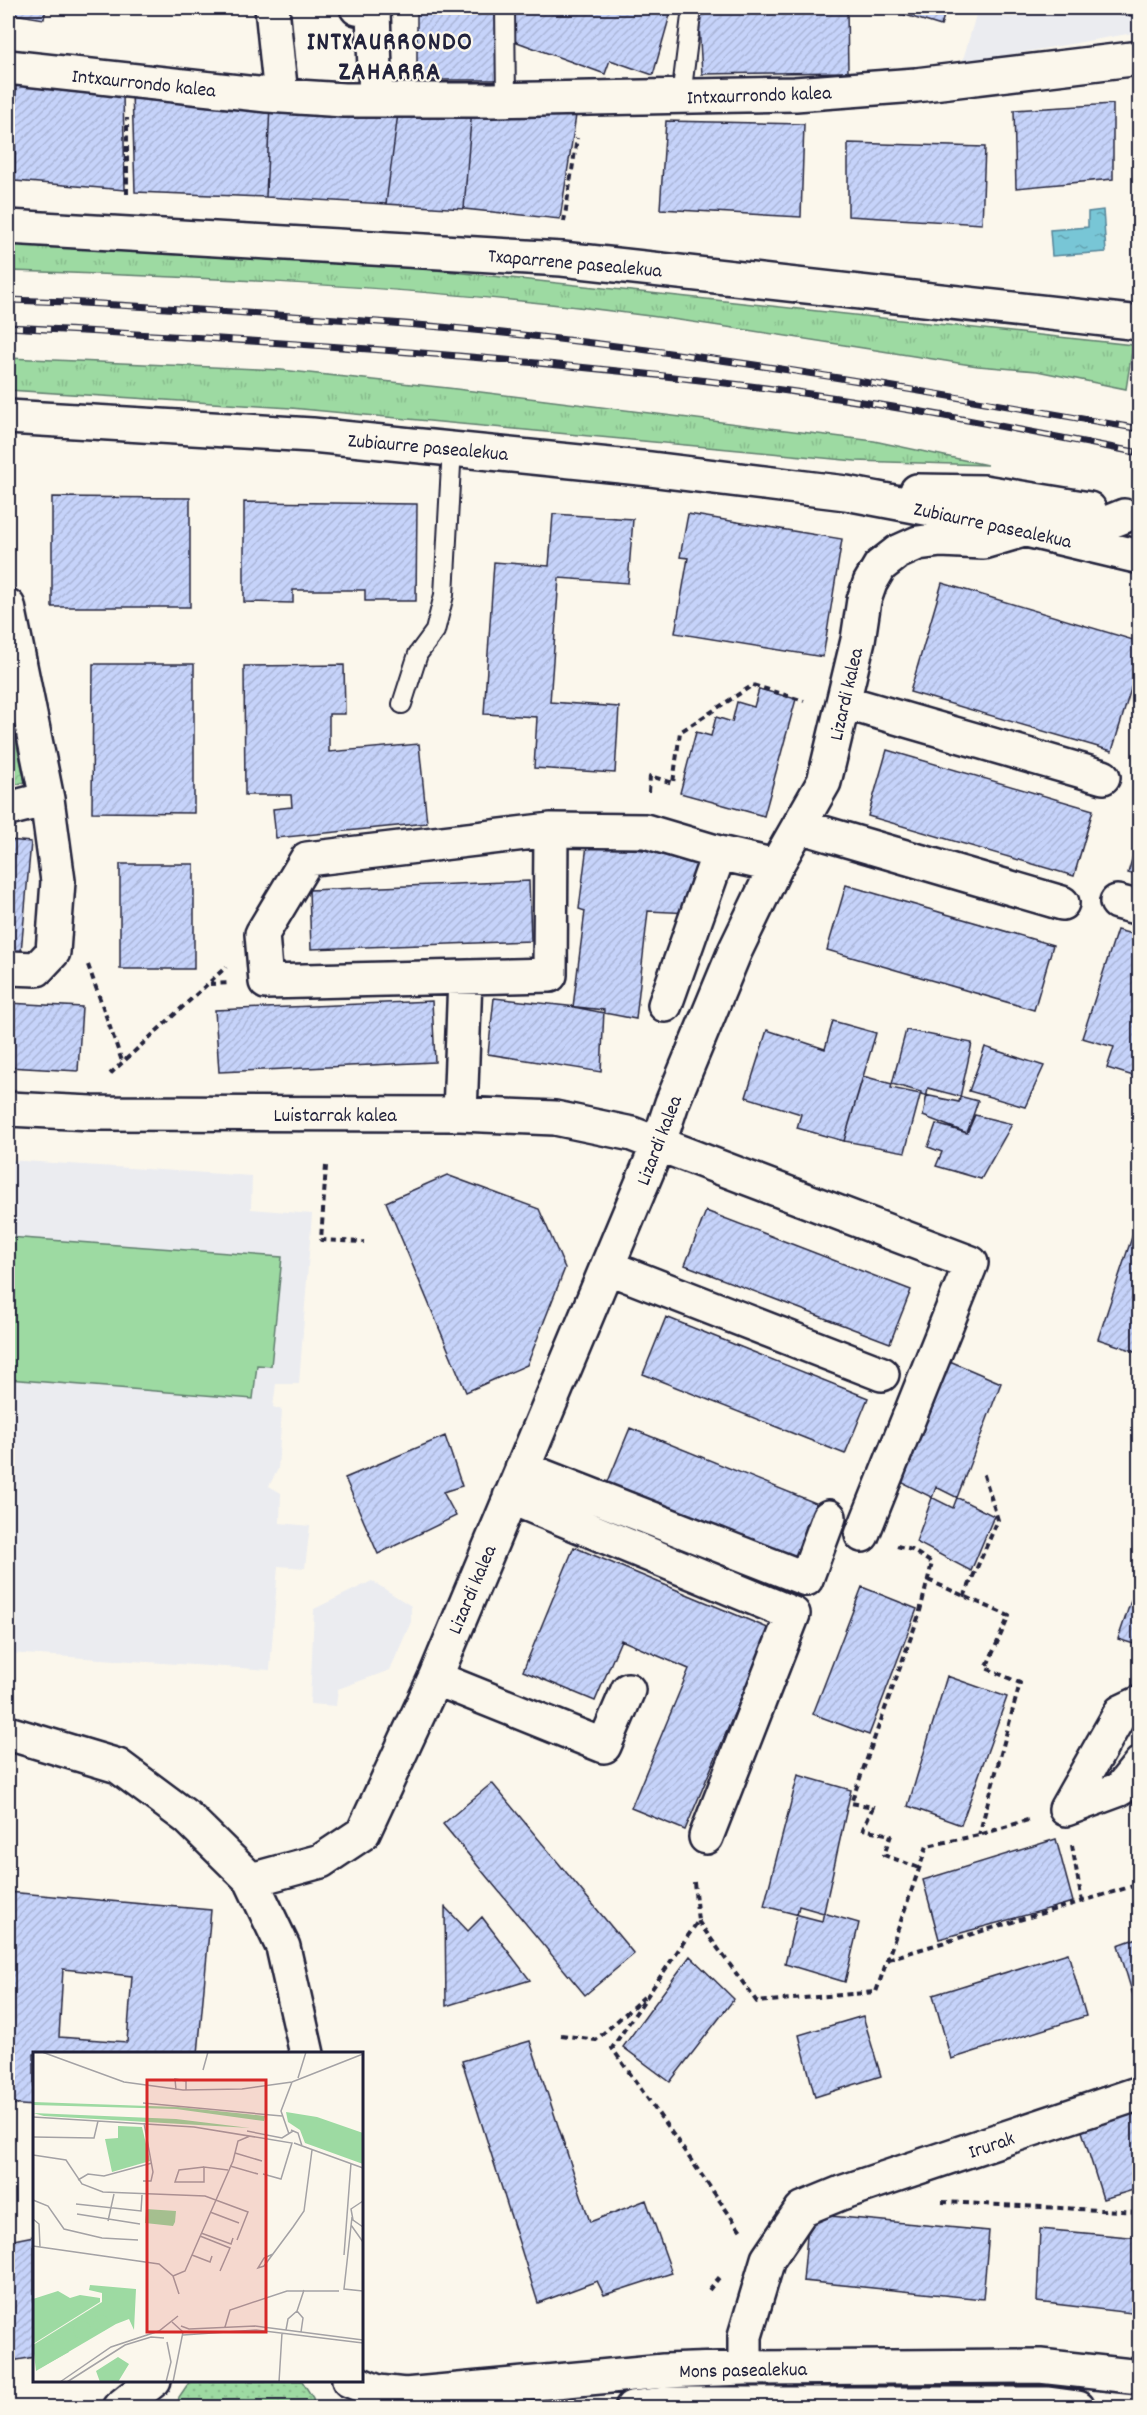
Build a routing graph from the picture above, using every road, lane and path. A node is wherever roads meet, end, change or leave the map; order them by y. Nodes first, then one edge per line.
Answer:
1 (272, 8) edge
2 (357, 8) edge
3 (505, 8) edge
4 (692, 8) edge
5 (1140, 58) edge
6 (8, 67) edge
7 (281, 96) junction
8 (681, 97) junction
9 (583, 99) junction
10 (376, 100) junction
11 (506, 100) junction
12 (127, 131) dead end
13 (127, 164) dead end
14 (8, 227) edge
15 (562, 259) junction
16 (1140, 323) edge
17 (8, 417) edge
18 (452, 447) junction
19 (846, 493) junction
20 (1132, 518) edge
21 (1026, 530) junction
22 (1140, 557) edge
23 (8, 606) edge
24 (829, 703) junction
25 (402, 704) dead end
26 (1103, 777) dead end
27 (649, 792) dead end
28 (47, 799) junction
29 (8, 809) edge
30 (799, 826) junction
31 (551, 831) junction
32 (719, 853) junction
33 (776, 866) junction
34 (1062, 903) dead end
35 (262, 934) junction
36 (85, 956) dead end
37 (8, 968) edge
38 (465, 978) junction
39 (665, 1005) dead end
40 (8, 1109) edge
41 (460, 1114) junction
42 (658, 1144) junction
43 (326, 1166) dead end
44 (364, 1242) dead end
45 (607, 1267) junction
46 (882, 1374) dead end
47 (522, 1468) junction
48 (983, 1472) dead end
49 (510, 1497) junction
50 (829, 1517) dead end
51 (862, 1535) dead end
52 (912, 1550) dead end
53 (928, 1580) junction
54 (964, 1597) junction
55 (435, 1678) junction
56 (628, 1690) dead end
57 (1140, 1703) edge
58 (8, 1733) edge
59 (1140, 1764) edge
60 (1066, 1809) junction
61 (979, 1835) junction
62 (706, 1838) dead end
63 (919, 1868) junction
64 (250, 1880) junction
65 (694, 1882) dead end
66 (1140, 1884) edge
67 (1082, 1902) junction
68 (698, 1921) junction
69 (888, 1959) junction
70 (650, 1993) junction
71 (561, 2035) dead end
72 (307, 2052) edge
73 (1140, 2093) edge
74 (930, 2201) dead end
75 (1140, 2212) edge
76 (768, 2259) junction
77 (745, 2368) junction
78 (1140, 2377) edge
79 (152, 2382) edge
80 (157, 2382) edge
81 (335, 2382) edge
82 (354, 2382) edge
83 (119, 2408) edge
84 (148, 2408) edge
85 (344, 2408) edge
86 (632, 2408) edge
87 (1078, 2408) edge

1 - 7 street
2 - 10 street
3 - 11 lane
4 - 8 lane
5 - 8 street, Intxaurrondo kalea
6 - 7 street, Intxaurrondo kalea
7 - 10 street, Intxaurrondo kalea
8 - 9 street, Intxaurrondo kalea
9 - 11 street, Intxaurrondo kalea
9 - 15 path
10 - 11 street, Intxaurrondo kalea
12 - 13 path
14 - 15 street, Txaparrene pasealekua
15 - 16 street, Txaparrene pasealekua
17 - 18 street, Zubiaurre pasealekua
18 - 19 street, Zubiaurre pasealekua
18 - 25 lane
19 - 20 street, Zubiaurre pasealekua
19 - 21 street, Zubiaurre pasealekua
20 - 21 street, Lizardi kalea
21 - 22 street, Zubiaurre pasealekua
21 - 24 street, Lizardi kalea
23 - 28 street
24 - 26 street
24 - 27 path
24 - 30 street, Lizardi kalea
28 - 29 street
28 - 37 street
30 - 33 street, Lizardi kalea
30 - 34 street
31 - 32 street
31 - 35 street
31 - 38 street
32 - 33 street
32 - 39 street
33 - 42 street, Lizardi kalea
35 - 36 path
35 - 38 street
38 - 41 street
40 - 41 street, Luistarrak kalea
41 - 42 street, Luistarrak kalea
42 - 45 street, Lizardi kalea
42 - 51 street, Luistarrak kalea
43 - 44 path
45 - 46 street
45 - 47 street, Lizardi kalea
47 - 49 street, Lizardi kalea
47 - 50 street
48 - 54 path
49 - 55 street, Lizardi kalea
49 - 62 street
52 - 53 path
53 - 54 path
53 - 63 path
54 - 61 path
55 - 56 street
55 - 64 street, Lizardi kalea
57 - 60 street
58 - 64 street
59 - 60 street
60 - 61 path
60 - 67 path
61 - 63 path
63 - 69 path
64 - 72 street
65 - 68 path
66 - 67 path
67 - 69 path
68 - 69 path
68 - 70 path
70 - 71 path
70 - 76 path
73 - 76 street, Irurak
74 - 75 path
76 - 77 street, Irurak
77 - 78 street, Mons pasealekua
77 - 82 street, Mons pasealekua
79 - 83 street
80 - 84 street
81 - 85 street
86 - 87 street, Mons pasealekua

